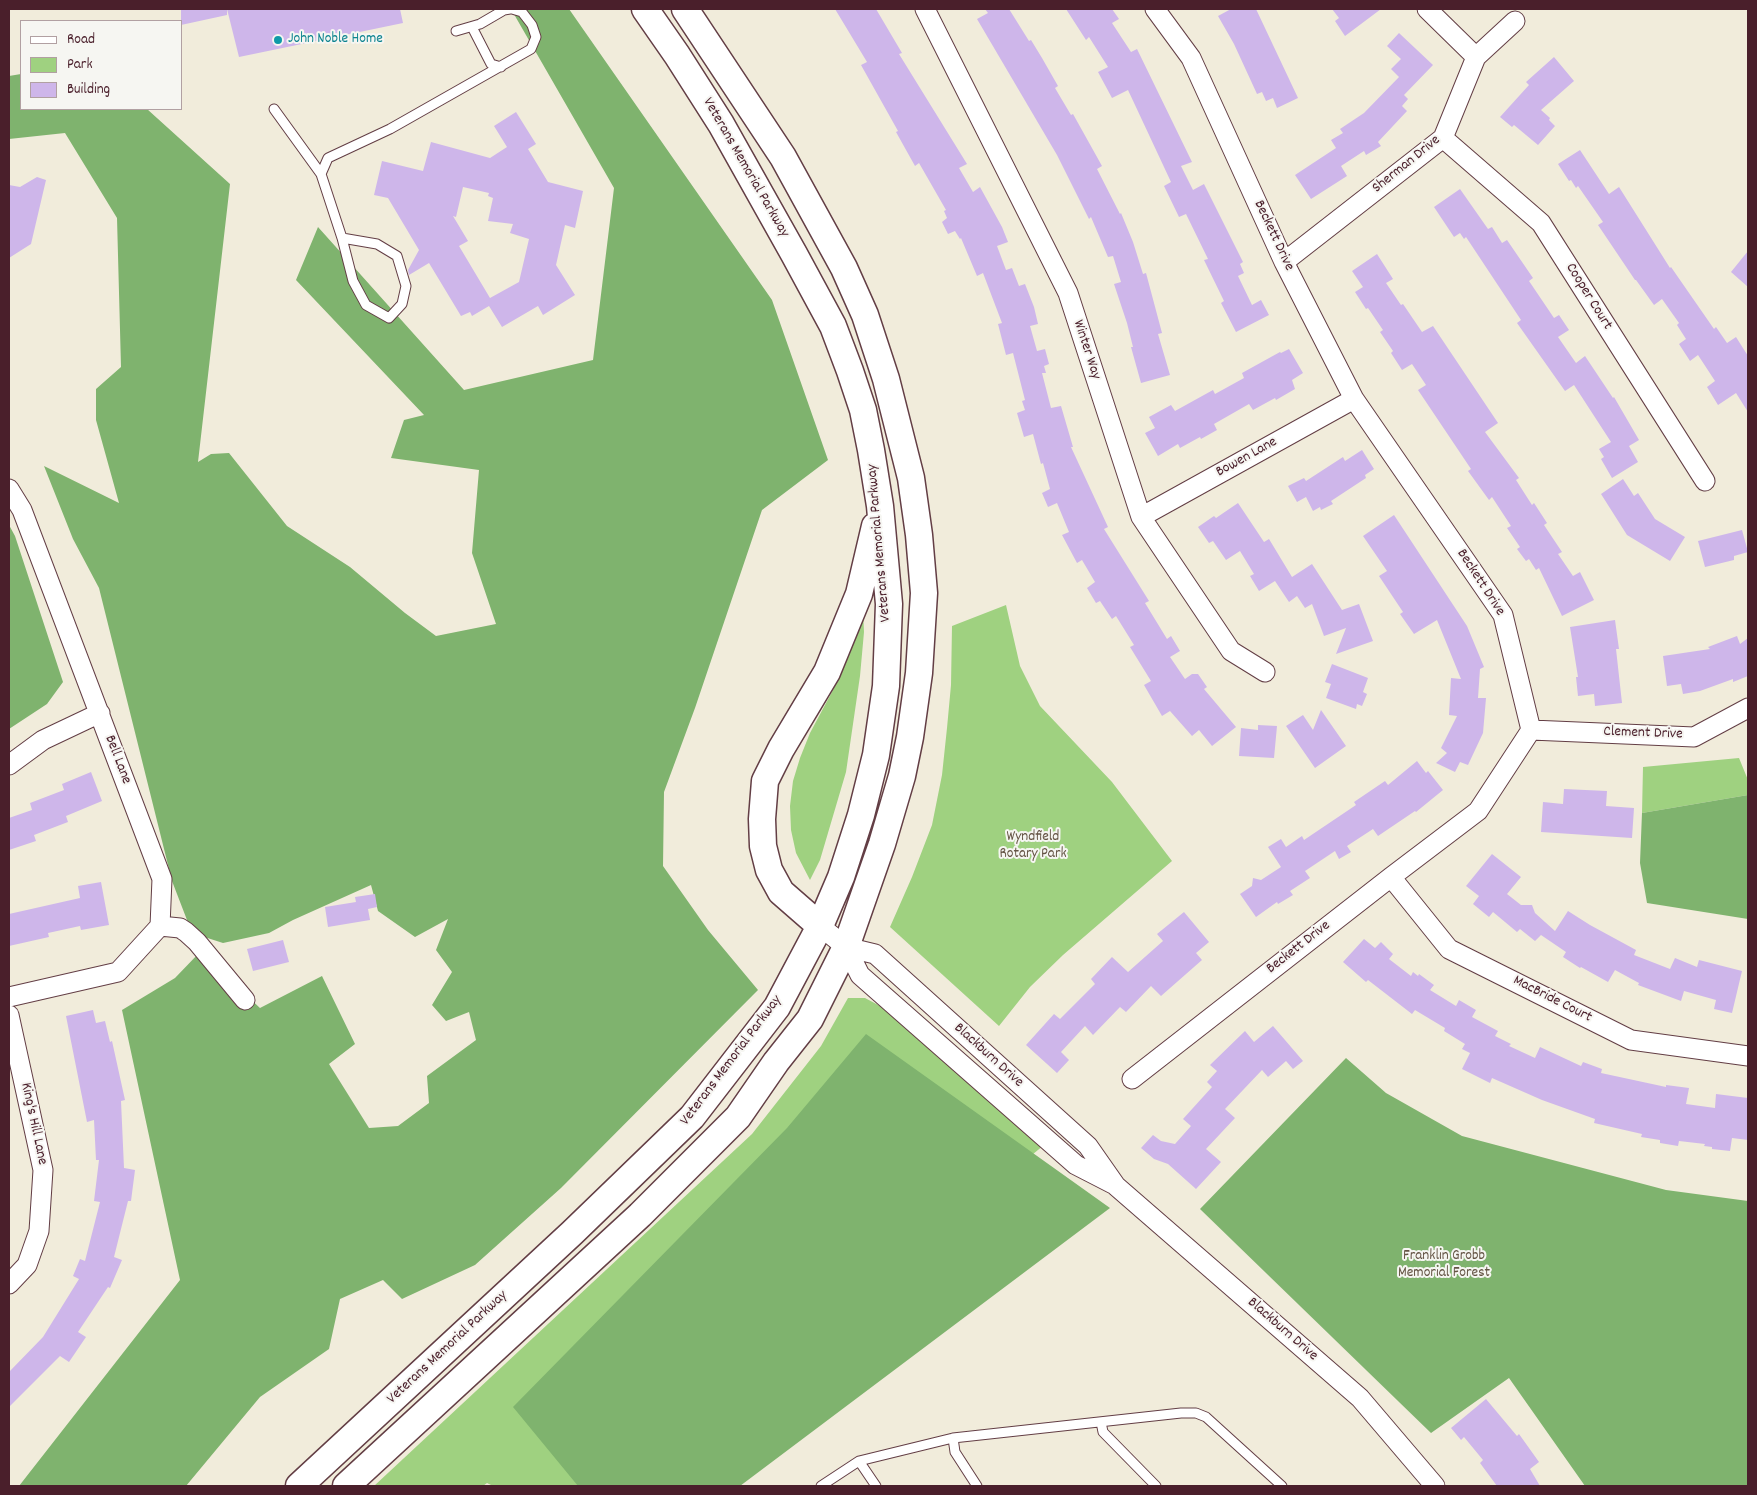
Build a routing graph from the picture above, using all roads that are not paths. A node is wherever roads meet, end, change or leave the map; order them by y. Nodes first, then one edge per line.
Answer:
1 (511, 9) edge
2 (645, 9) edge
3 (685, 9) edge
4 (925, 9) edge
5 (1156, 9) edge
6 (1428, 9) edge
7 (1515, 21) dead end
8 (472, 27) junction
9 (456, 32) dead end
10 (1476, 56) junction
11 (501, 67) junction
12 (274, 109) dead end
13 (1443, 138) junction
14 (321, 174) junction
15 (342, 238) junction
16 (1284, 262) junction
17 (1354, 399) junction
18 (1705, 480) dead end
19 (9, 489) edge
20 (880, 506) junction
21 (1141, 517) junction
22 (1265, 672) dead end
23 (1748, 708) edge
24 (100, 713) junction
25 (1531, 730) junction
26 (9, 764) edge
27 (1391, 877) junction
28 (160, 926) junction
29 (820, 926) junction
30 (846, 947) junction
31 (9, 997) edge
32 (245, 1000) dead end
33 (9, 1015) edge
34 (1748, 1056) edge
35 (1132, 1079) dead end
36 (1116, 1186) junction
37 (9, 1284) edge
38 (1101, 1422) junction
39 (953, 1438) junction
40 (859, 1461) junction
41 (299, 1486) edge
42 (346, 1486) edge
43 (821, 1486) edge
44 (876, 1486) edge
45 (978, 1486) edge
46 (1156, 1486) edge
47 (1282, 1486) edge
48 (1435, 1486) edge

1 - 8 lane
1 - 11 lane
2 - 20 main road, Veterans Memorial Parkway
3 - 30 main road
4 - 21 street, Winter Way
5 - 16 street, Beckett Drive
6 - 10 street
7 - 10 street, Sherman Drive
8 - 9 lane
8 - 11 lane
10 - 13 street, Sherman Drive
11 - 14 lane
12 - 14 lane
13 - 16 street, Sherman Drive
13 - 18 street, Cooper Court
14 - 15 lane
15 - 15 lane
16 - 17 street, Beckett Drive
17 - 21 street, Bowen Lane
17 - 25 street, Beckett Drive
19 - 24 street, Bell Lane
20 - 29 main road, Veterans Memorial Parkway
20 - 29 main road
21 - 22 street, Winter Way
23 - 25 street, Clement Drive
24 - 26 street
24 - 28 street, Bell Lane
25 - 27 street, Beckett Drive
27 - 34 street, MacBride Court
27 - 35 street, Beckett Drive
28 - 31 street
28 - 32 street
29 - 30 street, Blackburn Drive
29 - 41 main road, Veterans Memorial Parkway
30 - 36 street, Blackburn Drive
30 - 36 street, Blackburn Drive
30 - 42 main road
33 - 37 street, King's Hill Lane
36 - 48 street, Blackburn Drive
38 - 39 lane
38 - 46 lane
38 - 47 lane
39 - 40 lane
39 - 45 lane
40 - 43 lane
40 - 44 lane

